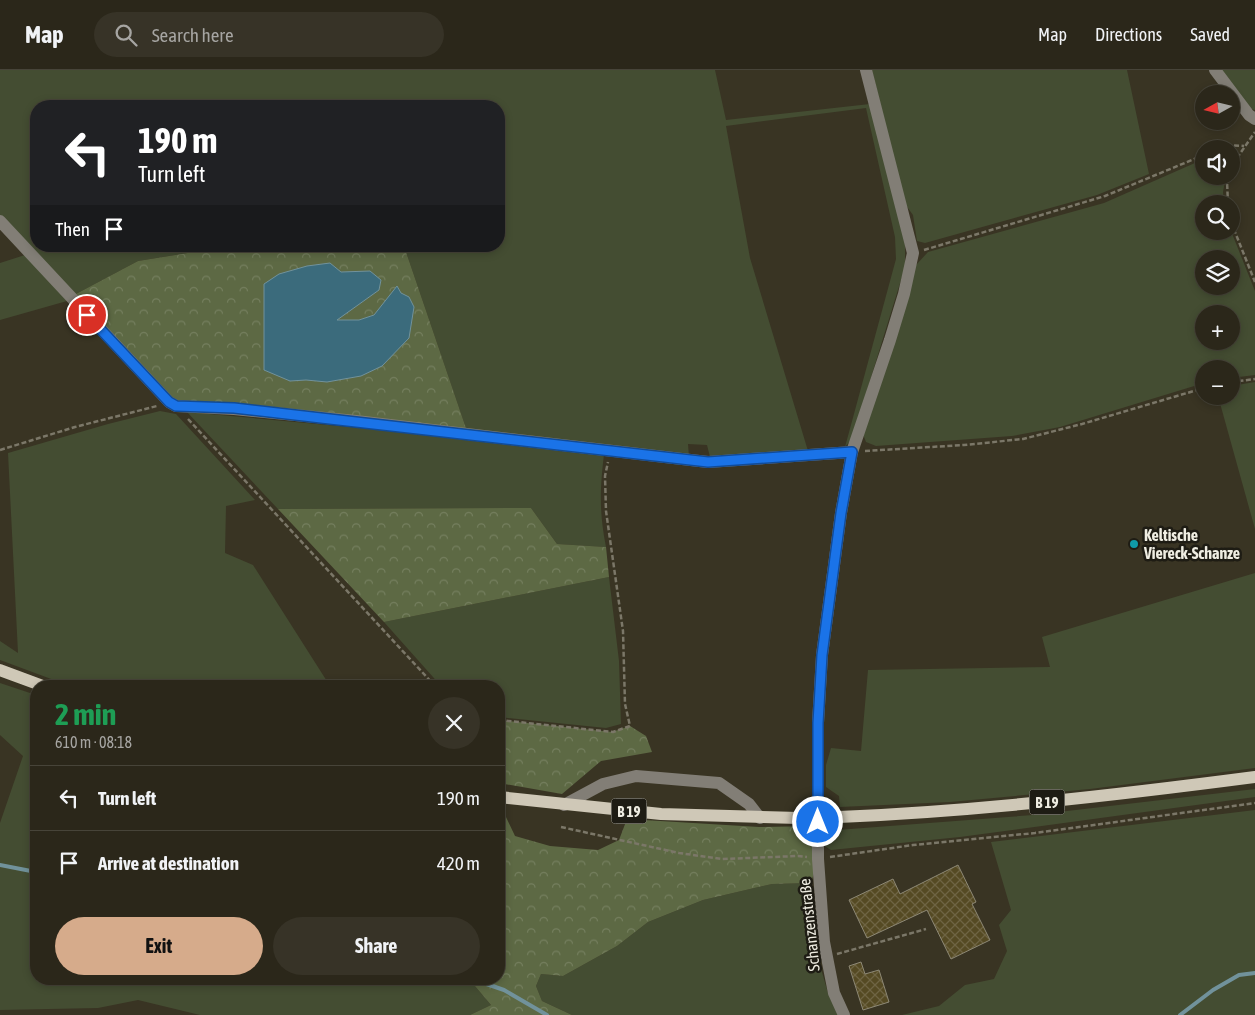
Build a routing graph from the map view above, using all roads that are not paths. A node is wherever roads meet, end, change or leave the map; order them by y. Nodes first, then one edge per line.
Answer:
1 (866, 70) edge
2 (1216, 70) edge
3 (1255, 119) edge
4 (0, 222) edge
5 (852, 452) junction
6 (0, 670) edge
7 (30, 681) edge
8 (1255, 777) edge
9 (505, 798) edge
10 (564, 805) junction
11 (760, 818) junction
12 (844, 1015) edge

1 - 5 street, Schanzenstraße
2 - 3 street
4 - 5 street
5 - 12 street, Schanzenstraße
6 - 7 main road
8 - 11 main road, B 19, bridge
9 - 10 main road, B 19
10 - 11 main road, B 19
10 - 11 street

